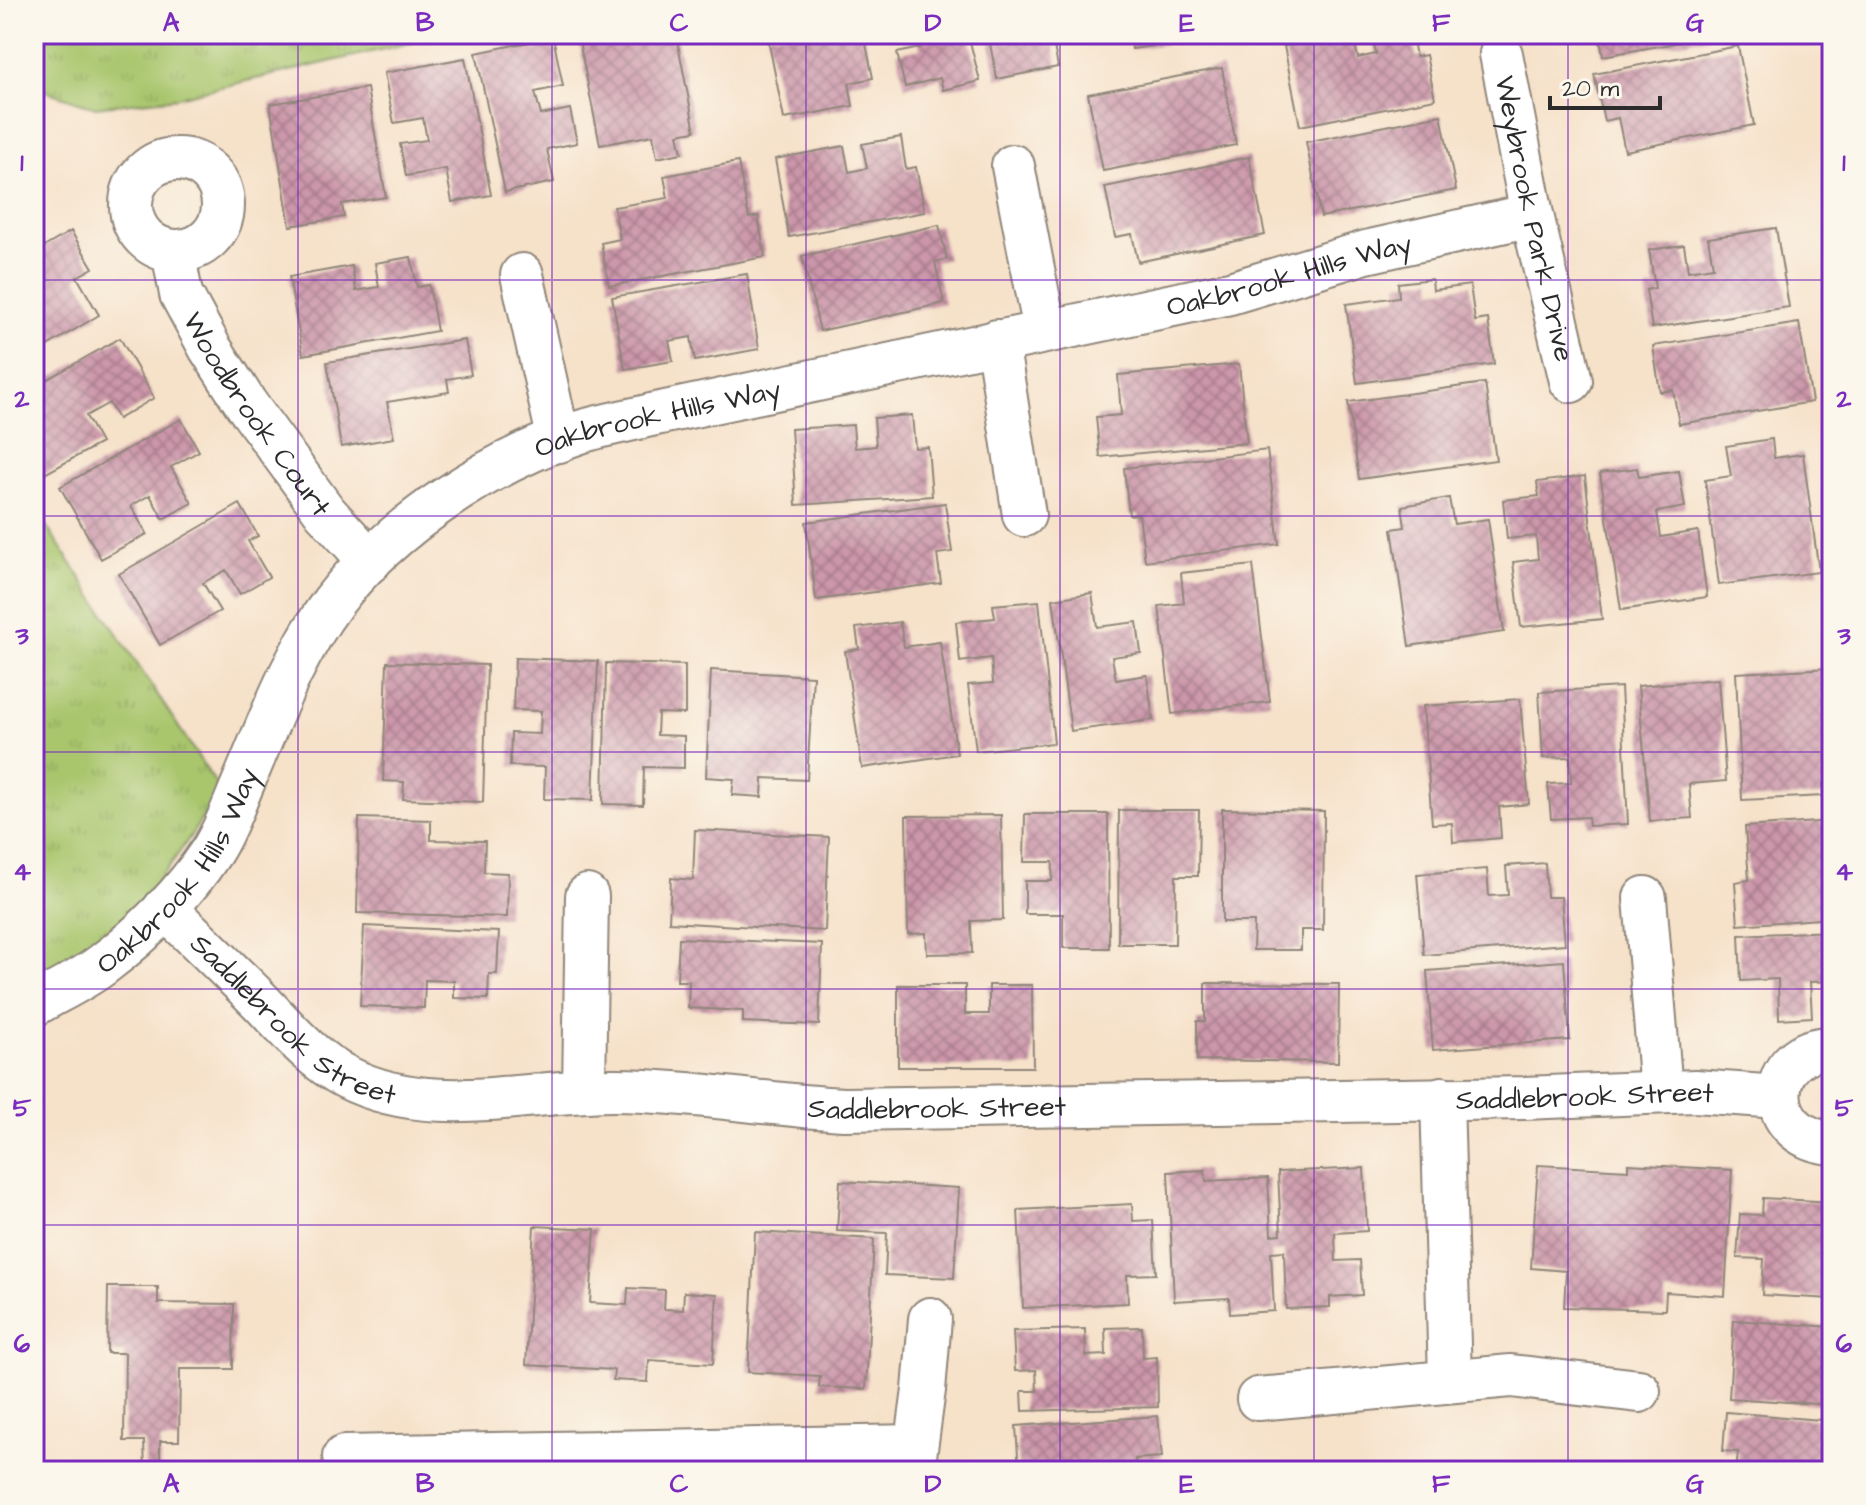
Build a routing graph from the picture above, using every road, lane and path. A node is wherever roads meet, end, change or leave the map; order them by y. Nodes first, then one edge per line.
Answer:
1 (1501, 54) dead end
2 (1013, 166) dead end
3 (1532, 215) junction
4 (173, 251) dead end
5 (522, 275) dead end
6 (1045, 331) junction
7 (997, 341) junction
8 (1571, 381) dead end
9 (559, 441) junction
10 (1024, 515) dead end
11 (370, 561) junction
12 (587, 896) dead end
13 (1645, 898) dead end
14 (165, 908) junction
15 (34, 1005) edge
16 (1832, 1048) edge
17 (584, 1091) junction
18 (1661, 1091) junction
19 (1779, 1097) junction
20 (1442, 1098) junction
21 (1832, 1143) edge
22 (930, 1319) dead end
23 (1450, 1380) junction
24 (1639, 1391) dead end
25 (1258, 1399) dead end
26 (344, 1457) dead end
27 (914, 1459) edge

1 - 3 street, Weybrook Park Drive
2 - 6 street
3 - 6 street, Oakbrook Hills Way
3 - 8 street, Weybrook Park Drive
4 - 11 street, Woodbrook Court
5 - 9 street
6 - 7 street, Oakbrook Hills Way
7 - 9 street, Oakbrook Hills Way
7 - 10 street
9 - 11 street, Oakbrook Hills Way
11 - 14 street, Oakbrook Hills Way
12 - 17 street
13 - 18 street
14 - 15 street, Oakbrook Hills Way
14 - 17 street, Saddlebrook Street
16 - 19 street
17 - 20 street, Saddlebrook Street
18 - 19 street, Saddlebrook Street
18 - 20 street, Saddlebrook Street
19 - 21 street
20 - 23 street
22 - 27 street
23 - 24 street
23 - 25 street
26 - 27 street

